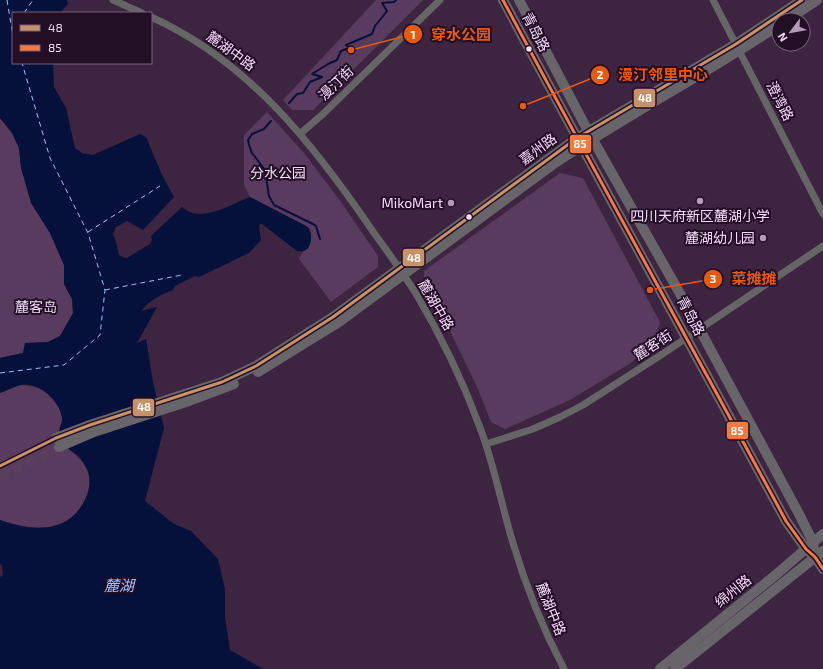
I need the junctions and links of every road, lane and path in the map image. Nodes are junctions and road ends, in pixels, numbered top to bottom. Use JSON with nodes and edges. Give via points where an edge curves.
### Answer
{"nodes":[{"id":1,"x":113,"y":0,"type":"edge"},
{"id":2,"x":440,"y":0,"type":"edge"},
{"id":3,"x":503,"y":0,"type":"edge"},
{"id":4,"x":518,"y":0,"type":"edge"},
{"id":5,"x":713,"y":0,"type":"edge"},
{"id":6,"x":802,"y":0,"type":"edge"},
{"id":7,"x":817,"y":0,"type":"edge"},
{"id":8,"x":140,"y":12,"type":"edge"},
{"id":9,"x":799,"y":12,"type":"edge"},
{"id":10,"x":152,"y":18,"type":"edge"},
{"id":11,"x":771,"y":29,"type":"edge"},
{"id":12,"x":738,"y":48,"type":"junction"},
{"id":13,"x":301,"y":133,"type":"junction"},
{"id":14,"x":590,"y":135,"type":"junction"},
{"id":15,"x":579,"y":142,"type":"junction"},
{"id":16,"x":823,"y":214,"type":"edge"},
{"id":17,"x":823,"y":246,"type":"edge"},
{"id":18,"x":401,"y":272,"type":"junction"},
{"id":19,"x":699,"y":329,"type":"junction"},
{"id":20,"x":687,"y":338,"type":"junction"},
{"id":21,"x":58,"y":442,"type":"tunnel mouth"},
{"id":22,"x":486,"y":444,"type":"junction"},
{"id":23,"x":823,"y":534,"type":"edge"},
{"id":24,"x":809,"y":545,"type":"junction"},
{"id":25,"x":819,"y":554,"type":"edge"},
{"id":26,"x":823,"y":569,"type":"edge"},
{"id":27,"x":564,"y":669,"type":"edge"},
{"id":28,"x":660,"y":669,"type":"edge"},
{"id":29,"x":675,"y":669,"type":"edge"}],
"edges":[{"from":1,"to":8,"type":"street"},
{"from":2,"to":13,"type":"street","name":"漫汀街"},
{"from":3,"to":15,"type":"main road","name":"青岛路"},
{"from":4,"to":14,"type":"main road","name":"青岛路"},
{"from":5,"to":12,"type":"street","name":"澄湾路"},
{"from":6,"to":12,"type":"main road","name":"嘉州路"},
{"from":7,"to":9,"type":"main road"},
{"from":10,"to":13,"type":"street","name":"麓湖中路","via":[[197,42],[242,74]]},
{"from":11,"to":12,"type":"main road","name":"嘉州路"},
{"from":12,"to":14,"type":"main road","name":"嘉州路"},
{"from":12,"to":16,"type":"street","name":"澄湾路"},
{"from":13,"to":18,"type":"street","name":"麓湖中路","via":[[340,183]]},
{"from":14,"to":15,"type":"main road","name":"嘉州路"},
{"from":14,"to":19,"type":"main road","name":"青岛路"},
{"from":15,"to":18,"type":"main road","name":"嘉州路"},
{"from":15,"to":20,"type":"main road","name":"青岛路"},
{"from":17,"to":19,"type":"street","name":"麓客街"},
{"from":18,"to":21,"type":"main road","name":"嘉州路","via":[[256,366],[185,398],[90,425]]},
{"from":18,"to":22,"type":"street","name":"麓湖中路","via":[[426,311],[451,358]]},
{"from":19,"to":20,"type":"street","name":"麓客街"},
{"from":19,"to":24,"type":"main road","name":"青岛路"},
{"from":20,"to":22,"type":"street","name":"麓客街","via":[[571,411],[533,429]]},
{"from":20,"to":24,"type":"main road","name":"青岛路","via":[[786,521]]},
{"from":22,"to":27,"type":"street","name":"麓湖中路","via":[[513,544],[538,614]]},
{"from":23,"to":24,"type":"main road","name":"绵州路"},
{"from":24,"to":25,"type":"main road","name":"青岛路"},
{"from":24,"to":28,"type":"main road","name":"绵州路"},
{"from":25,"to":26,"type":"main road","name":"青岛路"},
{"from":25,"to":29,"type":"main road","name":"绵州路"}]}
